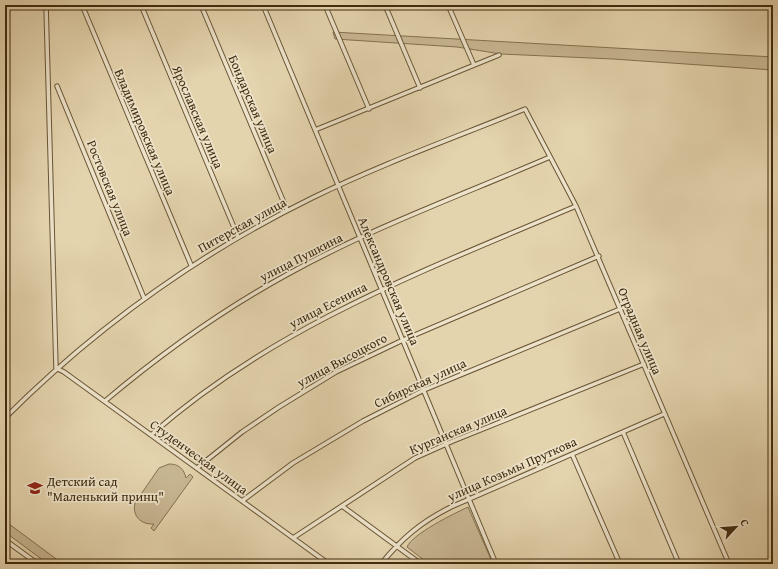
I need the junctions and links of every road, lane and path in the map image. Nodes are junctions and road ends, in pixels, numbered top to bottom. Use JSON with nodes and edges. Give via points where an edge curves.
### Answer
{"nodes":[{"id":1,"x":46,"y":5,"type":"edge"},
{"id":2,"x":82,"y":5,"type":"edge"},
{"id":3,"x":141,"y":5,"type":"edge"},
{"id":4,"x":201,"y":5,"type":"edge"},
{"id":5,"x":263,"y":5,"type":"edge"},
{"id":6,"x":325,"y":5,"type":"edge"},
{"id":7,"x":385,"y":5,"type":"edge"},
{"id":8,"x":448,"y":5,"type":"edge"},
{"id":9,"x":499,"y":55,"type":"dead end"},
{"id":10,"x":474,"y":65,"type":"junction"},
{"id":11,"x":57,"y":86,"type":"dead end"},
{"id":12,"x":420,"y":88,"type":"junction"},
{"id":13,"x":369,"y":109,"type":"junction"},
{"id":14,"x":525,"y":109,"type":"joint"},
{"id":15,"x":315,"y":130,"type":"junction"},
{"id":16,"x":550,"y":157,"type":"junction"},
{"id":17,"x":338,"y":186,"type":"junction"},
{"id":18,"x":576,"y":206,"type":"junction"},
{"id":19,"x":287,"y":210,"type":"junction"},
{"id":20,"x":238,"y":238,"type":"junction"},
{"id":21,"x":360,"y":238,"type":"junction"},
{"id":22,"x":598,"y":256,"type":"junction"},
{"id":23,"x":191,"y":265,"type":"junction"},
{"id":24,"x":381,"y":289,"type":"junction"},
{"id":25,"x":144,"y":298,"type":"junction"},
{"id":26,"x":620,"y":309,"type":"junction"},
{"id":27,"x":403,"y":340,"type":"junction"},
{"id":28,"x":644,"y":364,"type":"junction"},
{"id":29,"x":56,"y":368,"type":"junction"},
{"id":30,"x":424,"y":390,"type":"junction"},
{"id":31,"x":105,"y":401,"type":"junction"},
{"id":32,"x":664,"y":414,"type":"junction"},
{"id":33,"x":5,"y":418,"type":"edge"},
{"id":34,"x":622,"y":432,"type":"junction"},
{"id":35,"x":151,"y":435,"type":"junction"},
{"id":36,"x":446,"y":444,"type":"junction"},
{"id":37,"x":572,"y":454,"type":"junction"},
{"id":38,"x":197,"y":468,"type":"junction"},
{"id":39,"x":469,"y":499,"type":"junction"},
{"id":40,"x":242,"y":501,"type":"junction"},
{"id":41,"x":342,"y":506,"type":"junction"},
{"id":42,"x":293,"y":538,"type":"junction"},
{"id":43,"x":5,"y":540,"type":"edge"},
{"id":44,"x":396,"y":546,"type":"junction"},
{"id":45,"x":729,"y":563,"type":"edge"},
{"id":46,"x":38,"y":564,"type":"edge"},
{"id":47,"x":329,"y":564,"type":"edge"},
{"id":48,"x":381,"y":564,"type":"edge"},
{"id":49,"x":420,"y":564,"type":"edge"},
{"id":50,"x":496,"y":564,"type":"edge"},
{"id":51,"x":620,"y":564,"type":"edge"},
{"id":52,"x":679,"y":564,"type":"edge"},
{"id":53,"x":722,"y":564,"type":"edge"}],
"edges":[{"from":1,"to":29,"type":"street"},
{"from":2,"to":23,"type":"street","name":"Владимировская улица"},
{"from":3,"to":20,"type":"street","name":"Ярославская улица"},
{"from":4,"to":19,"type":"street","name":"Бондарская улица"},
{"from":5,"to":15,"type":"street","name":"Александровская улица"},
{"from":6,"to":13,"type":"street"},
{"from":7,"to":12,"type":"street"},
{"from":8,"to":10,"type":"street"},
{"from":9,"to":10,"type":"street"},
{"from":10,"to":12,"type":"street"},
{"from":11,"to":25,"type":"street","name":"Ростовская улица"},
{"from":12,"to":13,"type":"street"},
{"from":13,"to":15,"type":"street"},
{"from":14,"to":16,"type":"street","name":"Отрадная улица"},
{"from":14,"to":17,"type":"street","name":"Питерская улица"},
{"from":15,"to":17,"type":"street","name":"Александровская улица"},
{"from":16,"to":18,"type":"street","name":"Отрадная улица"},
{"from":16,"to":21,"type":"street","name":"улица Пушкина"},
{"from":17,"to":19,"type":"street","name":"Питерская улица"},
{"from":17,"to":21,"type":"street","name":"Александровская улица"},
{"from":18,"to":22,"type":"street","name":"Отрадная улица"},
{"from":18,"to":24,"type":"street","name":"улица Есенина"},
{"from":19,"to":20,"type":"street","name":"Питерская улица"},
{"from":20,"to":23,"type":"street","name":"Питерская улица"},
{"from":21,"to":24,"type":"street","name":"Александровская улица"},
{"from":21,"to":31,"type":"street","name":"улица Пушкина","via":[[289,273],[229,309],[189,335]]},
{"from":22,"to":26,"type":"street","name":"Отрадная улица"},
{"from":22,"to":27,"type":"street","name":"улица Высоцкого"},
{"from":23,"to":25,"type":"street","name":"Питерская улица"},
{"from":24,"to":27,"type":"street","name":"Александровская улица"},
{"from":24,"to":35,"type":"street","name":"улица Есенина","via":[[283,339],[197,398]]},
{"from":25,"to":29,"type":"street","name":"Питерская улица"},
{"from":26,"to":28,"type":"street","name":"Отрадная улица"},
{"from":26,"to":30,"type":"street","name":"Сибирская улица"},
{"from":27,"to":30,"type":"street","name":"Александровская улица"},
{"from":27,"to":38,"type":"street","name":"улица Высоцкого","via":[[336,372],[279,407],[242,432]]},
{"from":28,"to":32,"type":"street","name":"Отрадная улица"},
{"from":28,"to":36,"type":"street","name":"Курганская улица"},
{"from":29,"to":31,"type":"street","name":"Студенческая улица"},
{"from":29,"to":33,"type":"street","name":"Питерская улица"},
{"from":30,"to":36,"type":"street","name":"Александровская улица"},
{"from":30,"to":40,"type":"street","name":"Сибирская улица","via":[[363,421],[293,463]]},
{"from":31,"to":35,"type":"street","name":"Студенческая улица"},
{"from":32,"to":34,"type":"street","name":"улица Козьмы Пруткова"},
{"from":32,"to":45,"type":"street","name":"Отрадная улица"},
{"from":34,"to":37,"type":"street","name":"улица Козьмы Пруткова"},
{"from":34,"to":52,"type":"street"},
{"from":35,"to":38,"type":"street","name":"Студенческая улица"},
{"from":36,"to":39,"type":"street","name":"Александровская улица"},
{"from":36,"to":41,"type":"street","name":"Курганская улица","via":[[392,471]]},
{"from":37,"to":39,"type":"street","name":"улица Козьмы Пруткова"},
{"from":37,"to":51,"type":"street"},
{"from":38,"to":40,"type":"street","name":"Студенческая улица"},
{"from":39,"to":44,"type":"street","name":"улица Козьмы Пруткова","via":[[430,518]]},
{"from":39,"to":50,"type":"street","name":"Александровская улица"},
{"from":40,"to":42,"type":"street","name":"Студенческая улица"},
{"from":41,"to":42,"type":"street","name":"Курганская улица"},
{"from":41,"to":44,"type":"street"},
{"from":42,"to":47,"type":"street","name":"Студенческая улица"},
{"from":43,"to":46,"type":"street"},
{"from":44,"to":48,"type":"street","name":"улица Козьмы Пруткова"},
{"from":44,"to":49,"type":"street"},
{"from":45,"to":53,"type":"street"}]}
